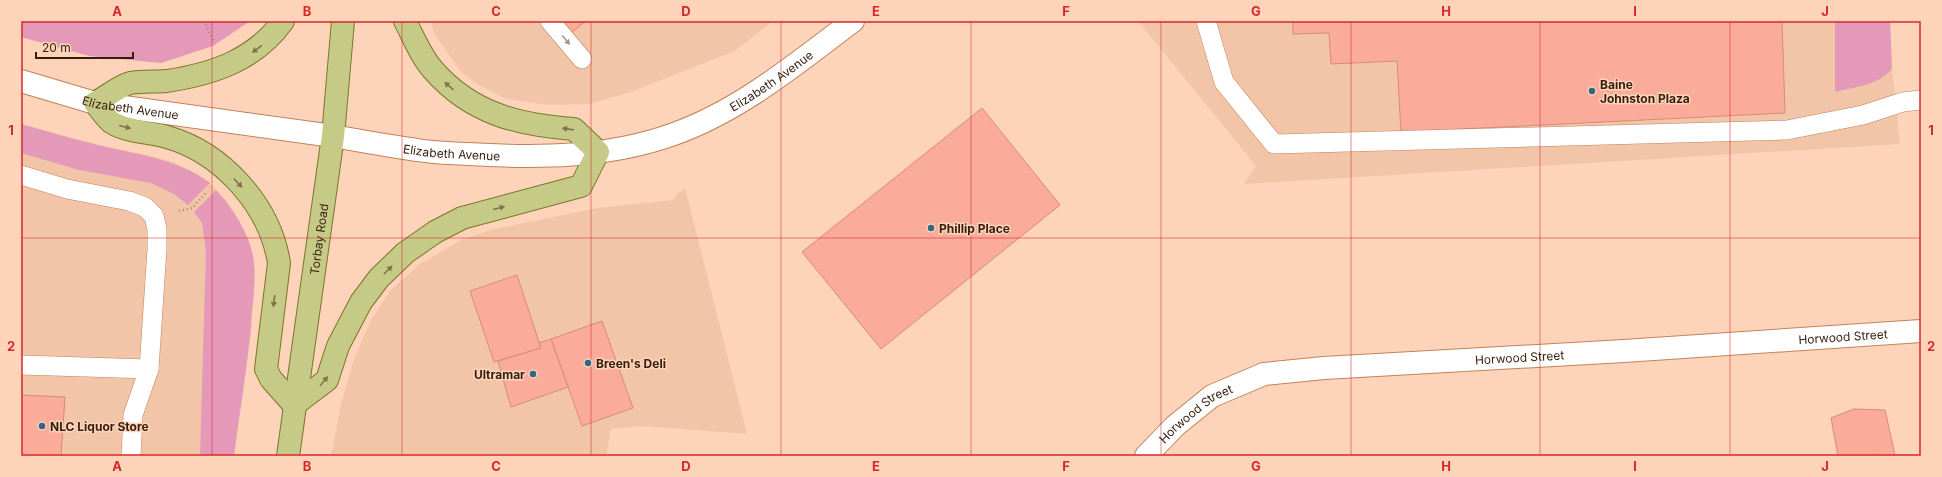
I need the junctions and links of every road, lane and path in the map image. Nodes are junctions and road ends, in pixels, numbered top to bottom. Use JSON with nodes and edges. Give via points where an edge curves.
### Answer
{"nodes":[{"id":1,"x":204,"y":21,"type":"edge"},
{"id":2,"x":283,"y":21,"type":"edge"},
{"id":3,"x":343,"y":21,"type":"edge"},
{"id":4,"x":405,"y":21,"type":"edge"},
{"id":5,"x":550,"y":21,"type":"edge"},
{"id":6,"x":853,"y":21,"type":"edge"},
{"id":7,"x":1206,"y":21,"type":"edge"},
{"id":8,"x":214,"y":41,"type":"dead end"},
{"id":9,"x":582,"y":59,"type":"dead end"},
{"id":10,"x":21,"y":81,"type":"edge"},
{"id":11,"x":1921,"y":100,"type":"edge"},
{"id":12,"x":95,"y":103,"type":"junction"},
{"id":13,"x":333,"y":136,"type":"junction"},
{"id":14,"x":598,"y":152,"type":"junction"},
{"id":15,"x":21,"y":175,"type":"edge"},
{"id":16,"x":212,"y":187,"type":"dead end"},
{"id":17,"x":154,"y":216,"type":"junction"},
{"id":18,"x":1921,"y":331,"type":"edge"},
{"id":19,"x":21,"y":364,"type":"edge"},
{"id":20,"x":149,"y":369,"type":"junction"},
{"id":21,"x":294,"y":405,"type":"junction"},
{"id":22,"x":132,"y":456,"type":"edge"},
{"id":23,"x":288,"y":456,"type":"edge"},
{"id":24,"x":1146,"y":456,"type":"edge"}],
"edges":[{"from":1,"to":8,"type":"path"},
{"from":2,"to":12,"type":"main road","one_way":true,"via":[[265,44],[224,66],[166,81],[129,83]]},
{"from":3,"to":13,"type":"main road","name":"Torbay Road"},
{"from":14,"to":4,"type":"main road","one_way":true,"via":[[574,128],[541,127],[513,121],[480,109],[434,71]]},
{"from":5,"to":9,"type":"lane","one_way":true},
{"from":6,"to":14,"type":"street","name":"Elizabeth Avenue","via":[[739,103],[675,134]]},
{"from":7,"to":11,"type":"lane","via":[[1224,82],[1274,144],[1787,130]]},
{"from":10,"to":12,"type":"street","name":"Elizabeth Avenue"},
{"from":12,"to":13,"type":"street","name":"Elizabeth Avenue"},
{"from":12,"to":21,"type":"main road","one_way":true,"via":[[117,125],[194,146],[238,182],[263,215],[277,248],[279,263],[266,369],[271,379]]},
{"from":13,"to":14,"type":"street","name":"Elizabeth Avenue","via":[[418,150],[485,155],[546,157]]},
{"from":13,"to":21,"type":"main road","name":"Torbay Road"},
{"from":21,"to":14,"type":"main road","one_way":true,"via":[[327,380],[338,346],[360,302],[379,278],[405,253],[435,232],[462,218],[581,186]]},
{"from":15,"to":17,"type":"lane","via":[[67,189],[129,201],[145,207]]},
{"from":16,"to":17,"type":"path","via":[[192,208]]},
{"from":17,"to":20,"type":"lane","via":[[157,249]]},
{"from":18,"to":24,"type":"street","name":"Horwood Street","via":[[1264,374],[1212,396],[1175,426]]},
{"from":19,"to":20,"type":"lane"},
{"from":20,"to":22,"type":"lane","via":[[133,415]]},
{"from":21,"to":23,"type":"main road","name":"Torbay Road"}]}
